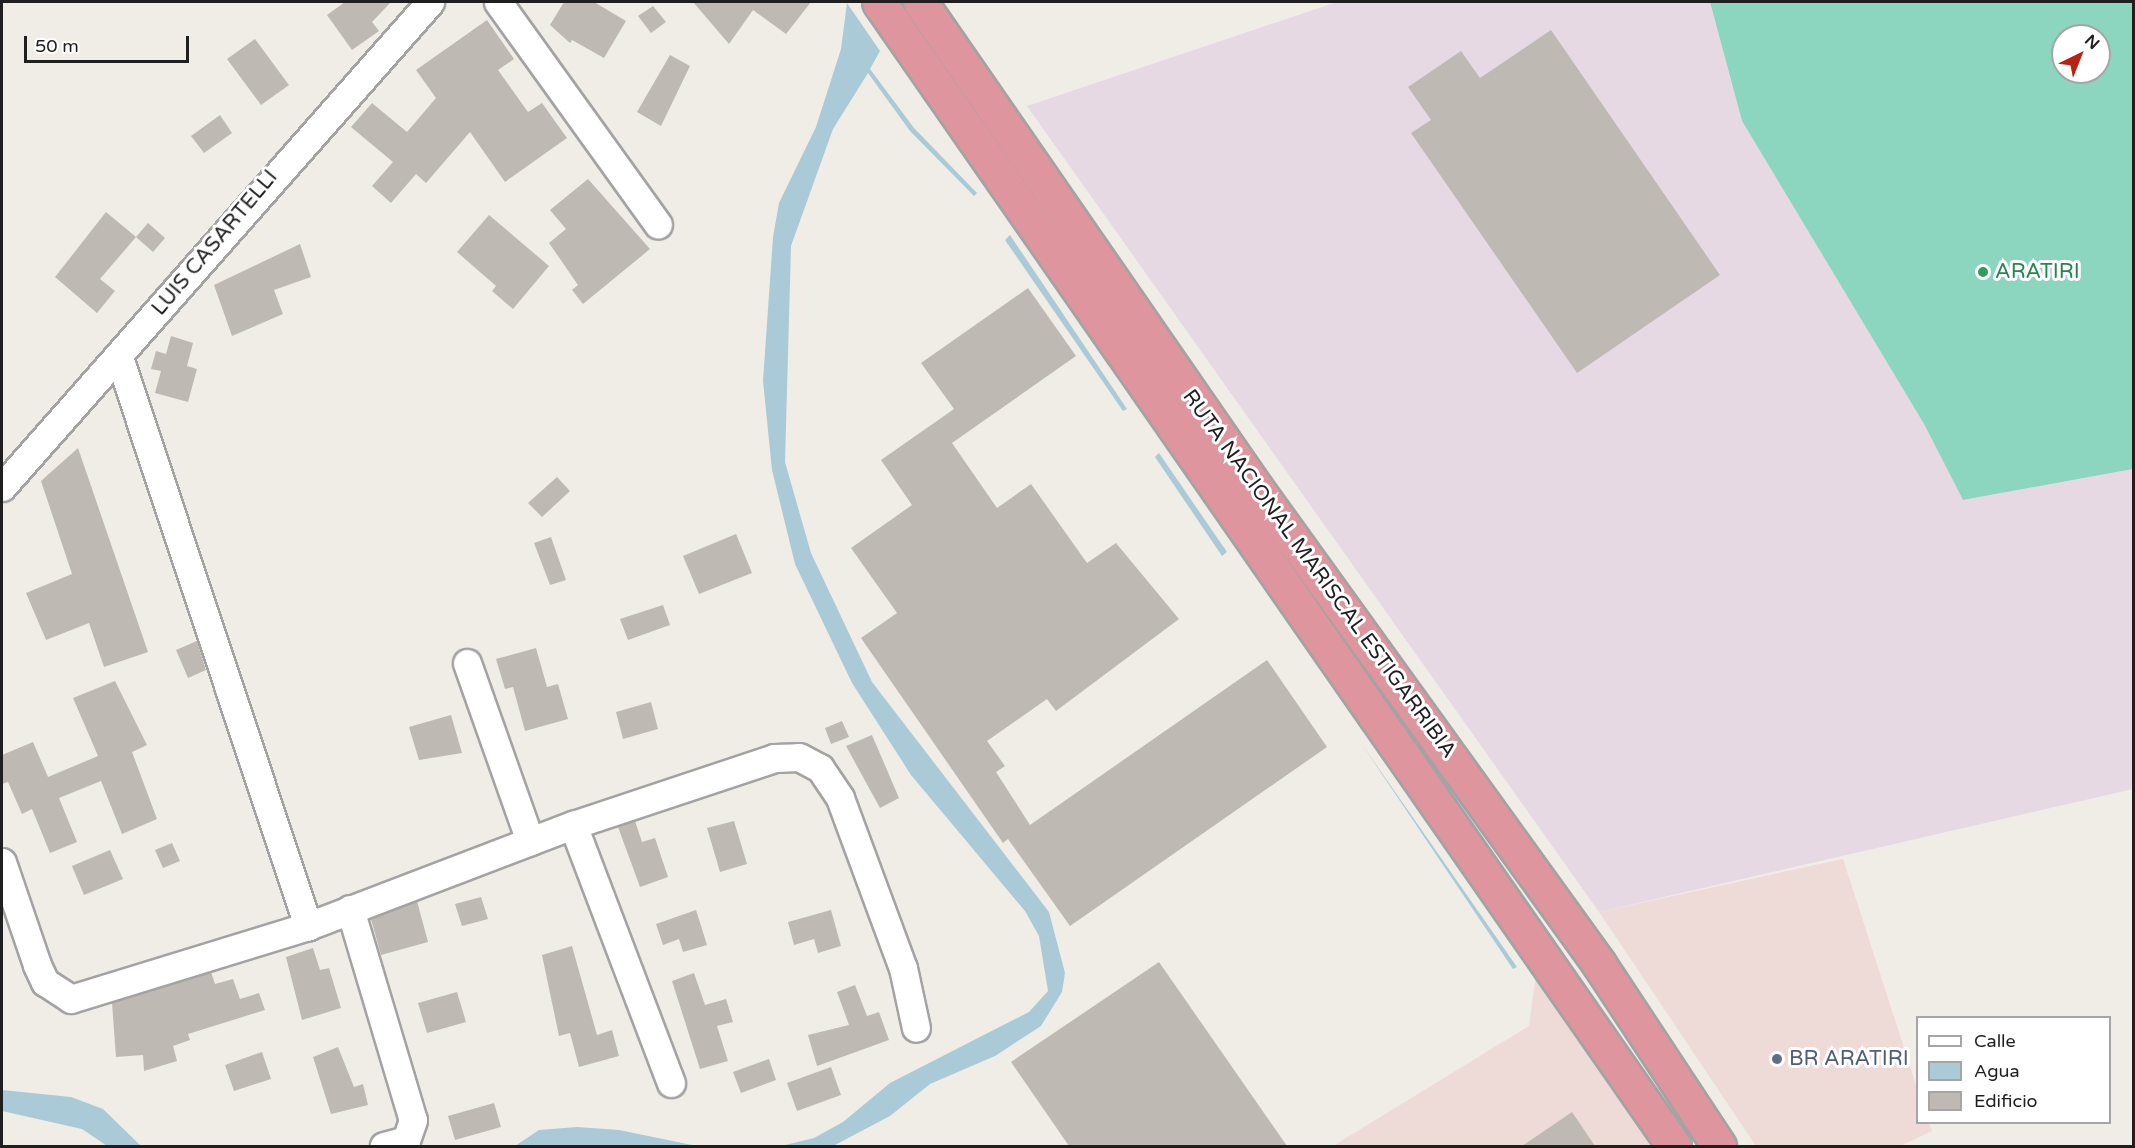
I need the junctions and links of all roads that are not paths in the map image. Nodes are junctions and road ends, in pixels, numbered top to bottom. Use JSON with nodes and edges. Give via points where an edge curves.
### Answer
{"nodes":[{"id":1,"x":430,"y":2,"type":"edge"},
{"id":2,"x":498,"y":2,"type":"edge"},
{"id":3,"x":879,"y":2,"type":"edge"},
{"id":4,"x":920,"y":2,"type":"edge"},
{"id":5,"x":658,"y":225,"type":"dead end"},
{"id":6,"x":119,"y":357,"type":"junction"},
{"id":7,"x":2,"y":486,"type":"edge"},
{"id":8,"x":467,"y":663,"type":"dead end"},
{"id":9,"x":573,"y":825,"type":"junction"},
{"id":10,"x":530,"y":841,"type":"junction"},
{"id":11,"x":2,"y":862,"type":"edge"},
{"id":12,"x":350,"y":909,"type":"junction"},
{"id":13,"x":309,"y":926,"type":"junction"},
{"id":14,"x":916,"y":1028,"type":"dead end"},
{"id":15,"x":671,"y":1083,"type":"dead end"},
{"id":16,"x":384,"y":1146,"type":"edge"},
{"id":17,"x":1674,"y":1146,"type":"edge"},
{"id":18,"x":1719,"y":1146,"type":"edge"}],
"edges":[{"from":1,"to":6,"type":"street","name":"LUIS CASARTELLI","via":[[279,168]]},
{"from":2,"to":5,"type":"street"},
{"from":3,"to":17,"type":"highway","name":"RUTA NACIONAL MARISCAL ESTIGARRIBIA"},
{"from":4,"to":18,"type":"highway","name":"RUTA NACIONAL MARISCAL ESTIGARRIBIA","via":[[1242,469],[1599,964]]},
{"from":6,"to":7,"type":"street","name":"LUIS CASARTELLI"},
{"from":6,"to":13,"type":"street"},
{"from":8,"to":10,"type":"street"},
{"from":9,"to":10,"type":"street"},
{"from":9,"to":14,"type":"street","via":[[774,758],[799,757],[820,768],[840,798],[899,957]]},
{"from":9,"to":15,"type":"street"},
{"from":10,"to":12,"type":"street"},
{"from":11,"to":13,"type":"street","via":[[45,982],[71,999]]},
{"from":12,"to":13,"type":"street"},
{"from":12,"to":16,"type":"street","via":[[413,1120],[406,1140]]}]}
